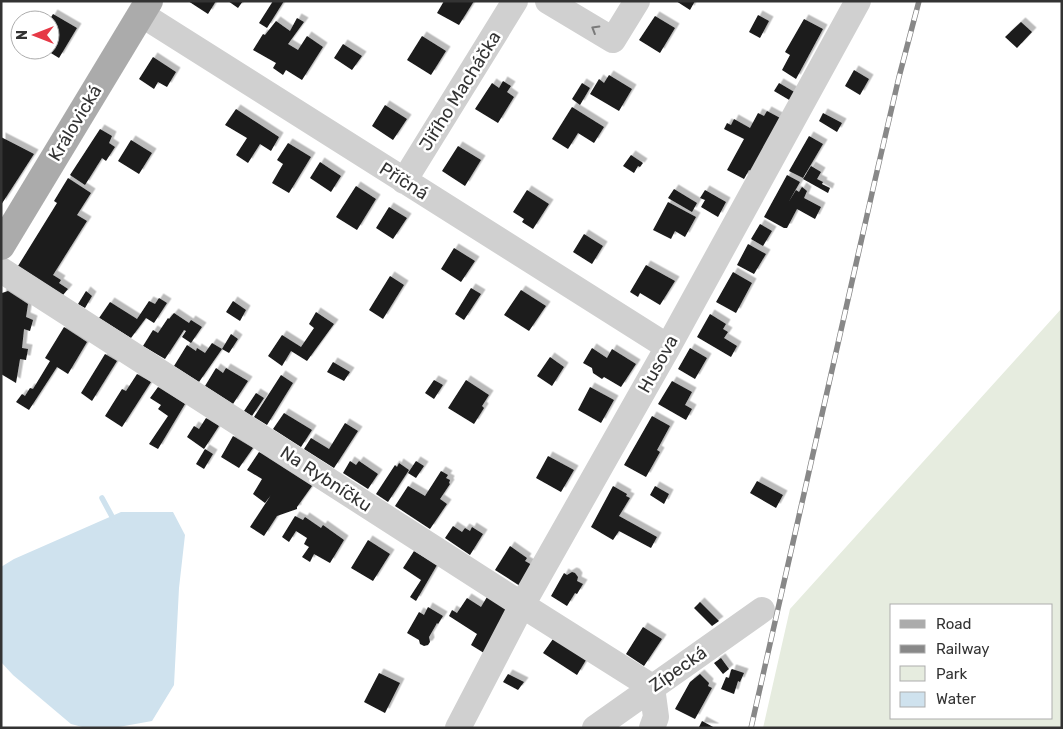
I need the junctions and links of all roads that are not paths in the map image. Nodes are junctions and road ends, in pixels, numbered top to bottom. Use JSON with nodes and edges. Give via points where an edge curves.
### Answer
{"nodes":[{"id":1,"x":515,"y":1,"type":"edge"},
{"id":2,"x":548,"y":1,"type":"edge"},
{"id":3,"x":637,"y":1,"type":"edge"},
{"id":4,"x":858,"y":1,"type":"edge"},
{"id":5,"x":145,"y":8,"type":"edge"},
{"id":6,"x":404,"y":181,"type":"junction"},
{"id":7,"x":1,"y":246,"type":"edge"},
{"id":8,"x":1,"y":270,"type":"edge"},
{"id":9,"x":668,"y":347,"type":"junction"},
{"id":10,"x":522,"y":606,"type":"junction"},
{"id":11,"x":762,"y":610,"type":"dead end"},
{"id":12,"x":652,"y":687,"type":"junction"},
{"id":13,"x":458,"y":728,"type":"edge"},
{"id":14,"x":595,"y":728,"type":"edge"},
{"id":15,"x":652,"y":728,"type":"edge"}],
"edges":[{"from":1,"to":6,"type":"street","name":"Jiřího Macháčka"},
{"from":3,"to":2,"type":"street","one_way":true,"via":[[613,40]]},
{"from":4,"to":9,"type":"street","name":"Husova"},
{"from":5,"to":6,"type":"street","name":"Příčná"},
{"from":5,"to":7,"type":"main road","name":"Královická"},
{"from":6,"to":9,"type":"street","name":"Příčná"},
{"from":8,"to":10,"type":"street","name":"Na Rybníčku"},
{"from":9,"to":10,"type":"street","name":"Husova"},
{"from":10,"to":12,"type":"street","name":"Na Rybníčku"},
{"from":10,"to":13,"type":"street","name":"Husova"},
{"from":11,"to":12,"type":"street","name":"Zípecká"},
{"from":12,"to":14,"type":"street","name":"Zípecká"},
{"from":12,"to":15,"type":"street","via":[[656,717]]}]}
